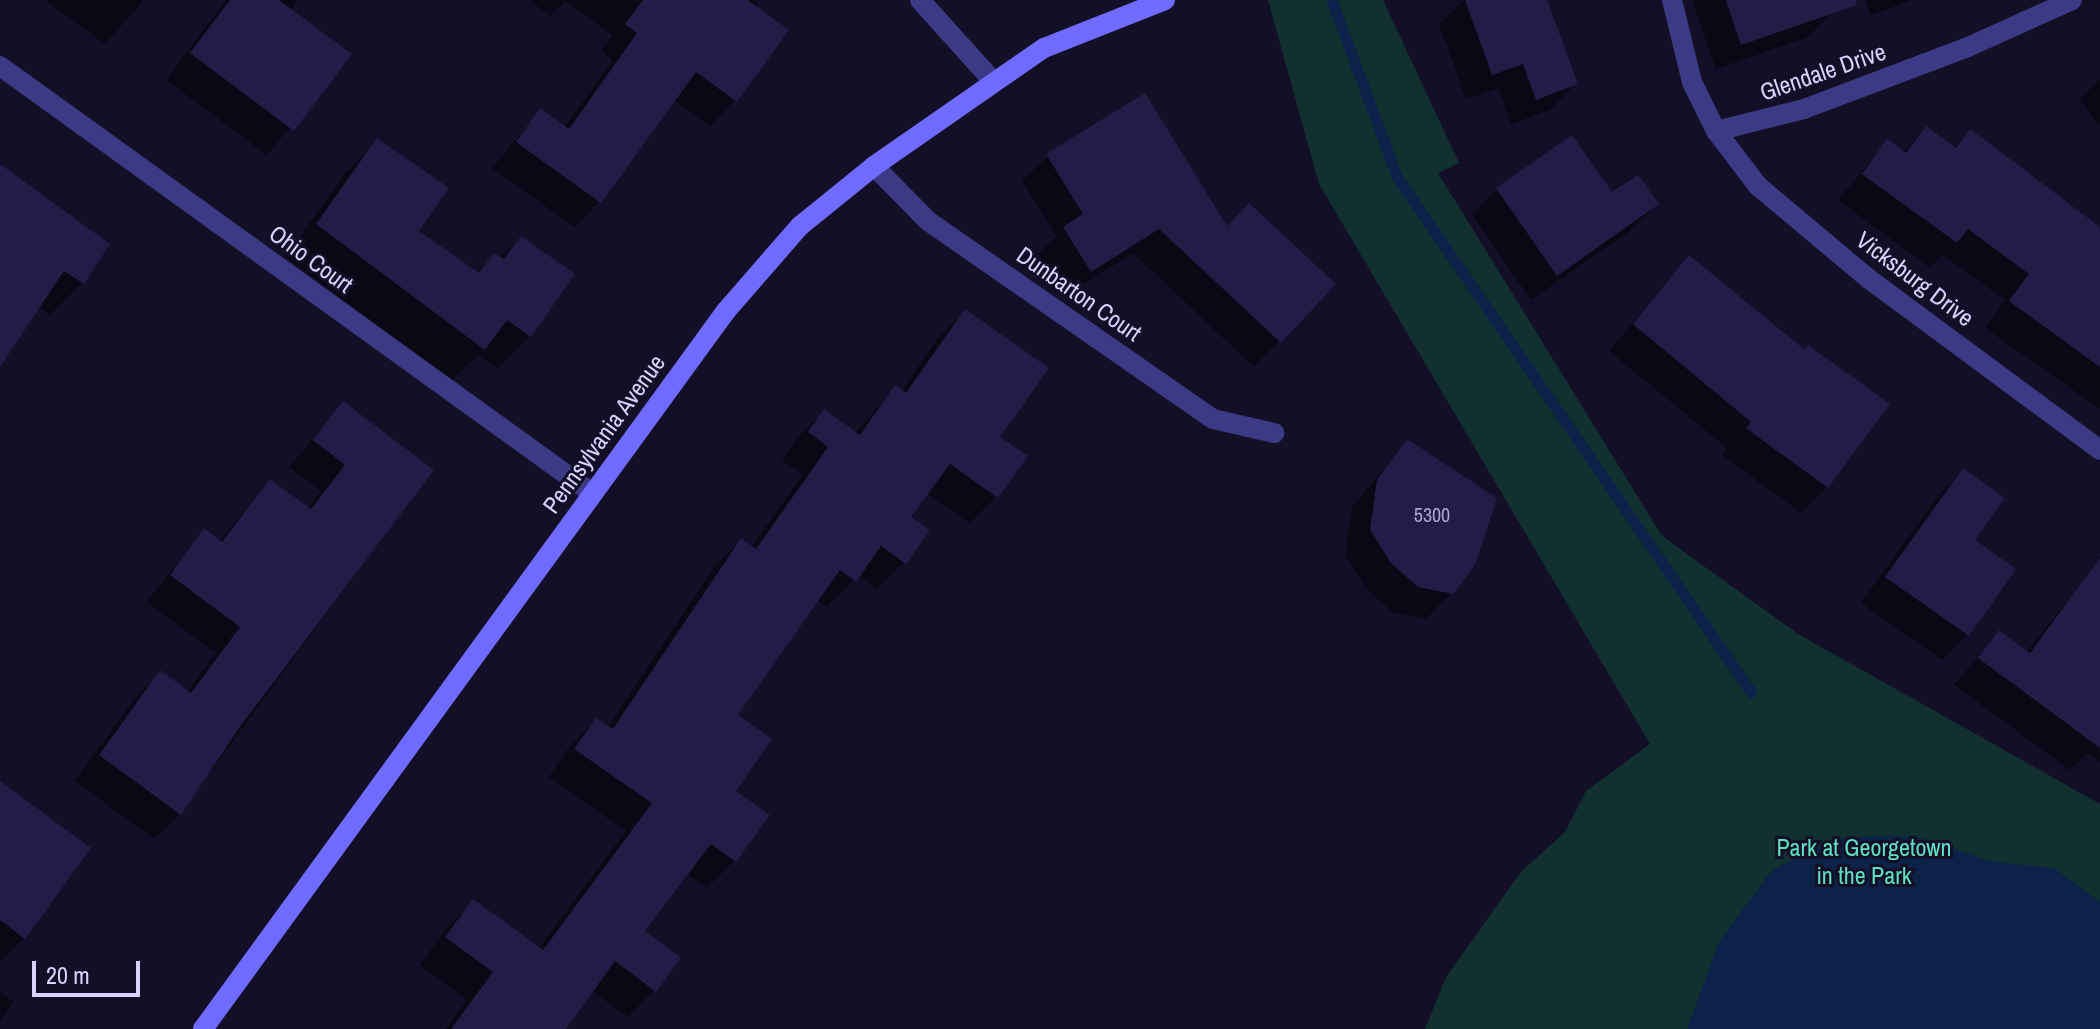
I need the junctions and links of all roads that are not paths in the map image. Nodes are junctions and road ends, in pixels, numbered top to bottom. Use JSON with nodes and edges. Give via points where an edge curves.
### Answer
{"nodes":[{"id":1,"x":920,"y":0,"type":"edge"},
{"id":2,"x":1165,"y":0,"type":"edge"},
{"id":3,"x":1672,"y":0,"type":"edge"},
{"id":4,"x":2072,"y":0,"type":"edge"},
{"id":5,"x":0,"y":66,"type":"edge"},
{"id":6,"x":993,"y":81,"type":"junction"},
{"id":7,"x":1716,"y":131,"type":"junction"},
{"id":8,"x":874,"y":166,"type":"junction"},
{"id":9,"x":1274,"y":433,"type":"dead end"},
{"id":10,"x":2100,"y":450,"type":"edge"},
{"id":11,"x":592,"y":493,"type":"junction"},
{"id":12,"x":203,"y":1029,"type":"edge"}],
"edges":[{"from":1,"to":6,"type":"street"},
{"from":2,"to":6,"type":"street","name":"Pennsylvania Avenue","via":[[1044,48]]},
{"from":3,"to":7,"type":"street","via":[[1692,82]]},
{"from":4,"to":7,"type":"street","name":"Glendale Drive","via":[[1968,47],[1804,109]]},
{"from":5,"to":11,"type":"street","name":"Ohio Court"},
{"from":6,"to":8,"type":"street","name":"Pennsylvania Avenue"},
{"from":7,"to":10,"type":"street","name":"Vicksburg Drive","via":[[1758,186],[1869,279]]},
{"from":8,"to":9,"type":"street","name":"Dunbarton Court","via":[[928,221],[1213,419]]},
{"from":8,"to":11,"type":"street","name":"Pennsylvania Avenue","via":[[800,226],[726,311]]},
{"from":11,"to":12,"type":"street","name":"Pennsylvania Avenue"}]}
